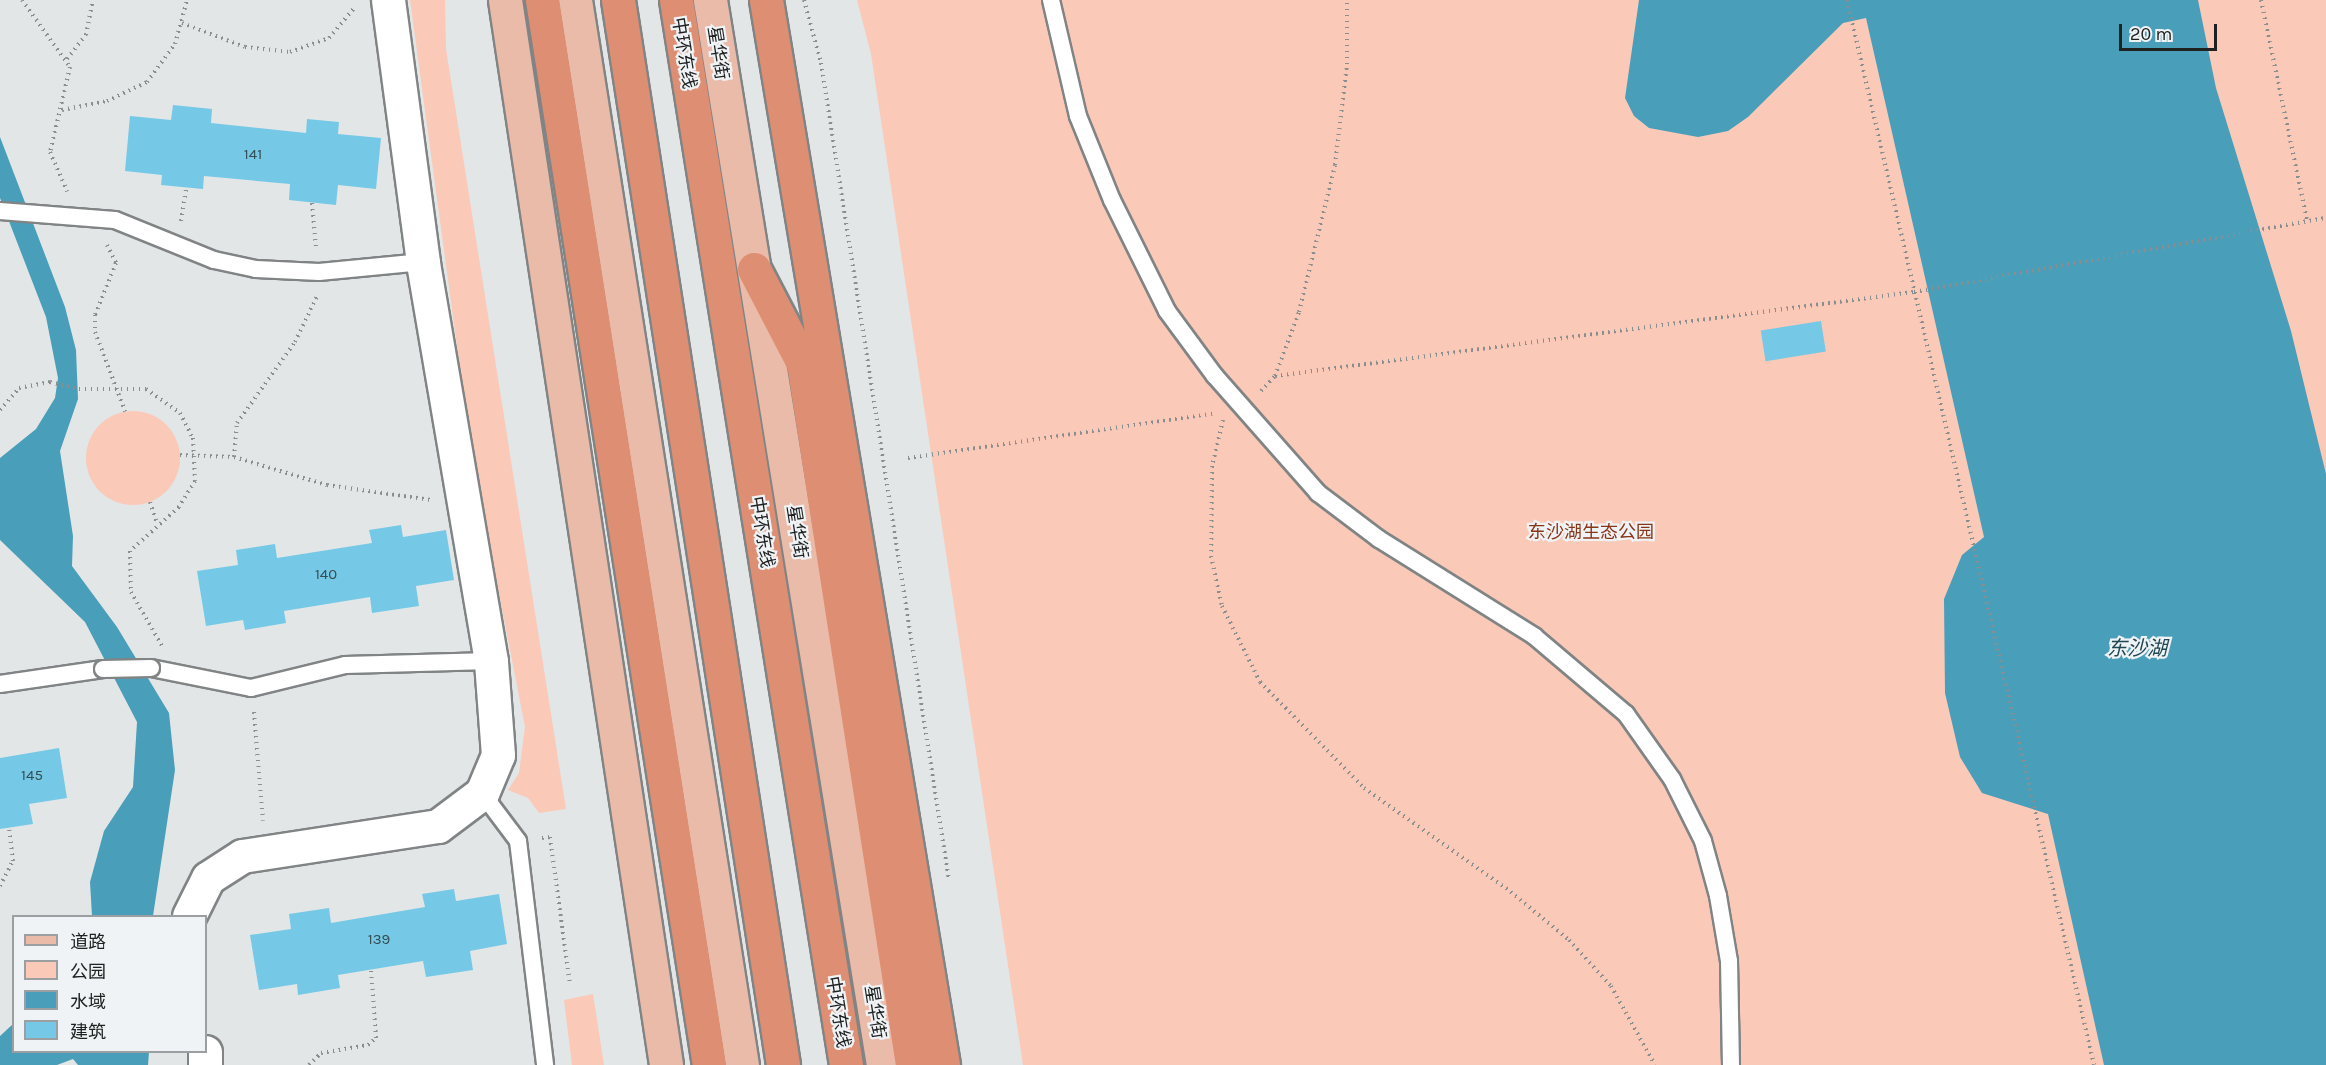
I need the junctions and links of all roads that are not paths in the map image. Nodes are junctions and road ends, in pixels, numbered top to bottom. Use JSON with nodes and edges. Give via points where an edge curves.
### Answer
{"nodes":[{"id":1,"x":505,"y":0,"type":"edge"},
{"id":2,"x":542,"y":0,"type":"edge"},
{"id":3,"x":575,"y":0,"type":"edge"},
{"id":4,"x":618,"y":0,"type":"edge"},
{"id":5,"x":676,"y":0,"type":"edge"},
{"id":6,"x":710,"y":0,"type":"edge"},
{"id":7,"x":766,"y":0,"type":"edge"},
{"id":8,"x":1051,"y":0,"type":"edge"},
{"id":9,"x":374,"y":2,"type":"edge"},
{"id":10,"x":0,"y":211,"type":"edge"},
{"id":11,"x":423,"y":262,"type":"junction"},
{"id":12,"x":754,"y":269,"type":"junction"},
{"id":13,"x":491,"y":661,"type":"junction"},
{"id":14,"x":0,"y":684,"type":"edge"},
{"id":15,"x":482,"y":793,"type":"junction"},
{"id":16,"x":190,"y":915,"type":"edge"},
{"id":17,"x":545,"y":1065,"type":"edge"},
{"id":18,"x":666,"y":1065,"type":"edge"},
{"id":19,"x":710,"y":1065,"type":"edge"},
{"id":20,"x":742,"y":1065,"type":"edge"},
{"id":21,"x":783,"y":1065,"type":"edge"},
{"id":22,"x":846,"y":1065,"type":"edge"},
{"id":23,"x":883,"y":1065,"type":"edge"},
{"id":24,"x":912,"y":1065,"type":"edge"},
{"id":25,"x":943,"y":1065,"type":"edge"},
{"id":26,"x":1731,"y":1065,"type":"edge"}],
"edges":[{"from":1,"to":18,"type":"main road"},
{"from":2,"to":19,"type":"highway"},
{"from":3,"to":20,"type":"main road"},
{"from":4,"to":21,"type":"highway"},
{"from":5,"to":22,"type":"highway","name":"中环东线"},
{"from":6,"to":12,"type":"main road","name":"星华街"},
{"from":7,"to":25,"type":"highway"},
{"from":8,"to":26,"type":"lane","via":[[1078,116],[1137,256],[1167,311],[1244,408],[1318,492],[1379,539],[1534,636],[1626,714],[1672,779],[1703,841],[1729,961]]},
{"from":9,"to":11,"type":"street"},
{"from":10,"to":11,"type":"lane","via":[[115,220],[177,246],[256,269],[319,272]]},
{"from":11,"to":13,"type":"street"},
{"from":12,"to":23,"type":"main road","name":"星华街"},
{"from":12,"to":24,"type":"highway","via":[[803,363]]},
{"from":13,"to":14,"type":"lane","bridge":true,"via":[[355,664],[251,688],[151,668],[103,669]]},
{"from":13,"to":15,"type":"street","via":[[498,755]]},
{"from":15,"to":16,"type":"street","via":[[438,825],[410,834],[236,859],[208,878]]},
{"from":15,"to":17,"type":"lane","via":[[518,841]]}]}
